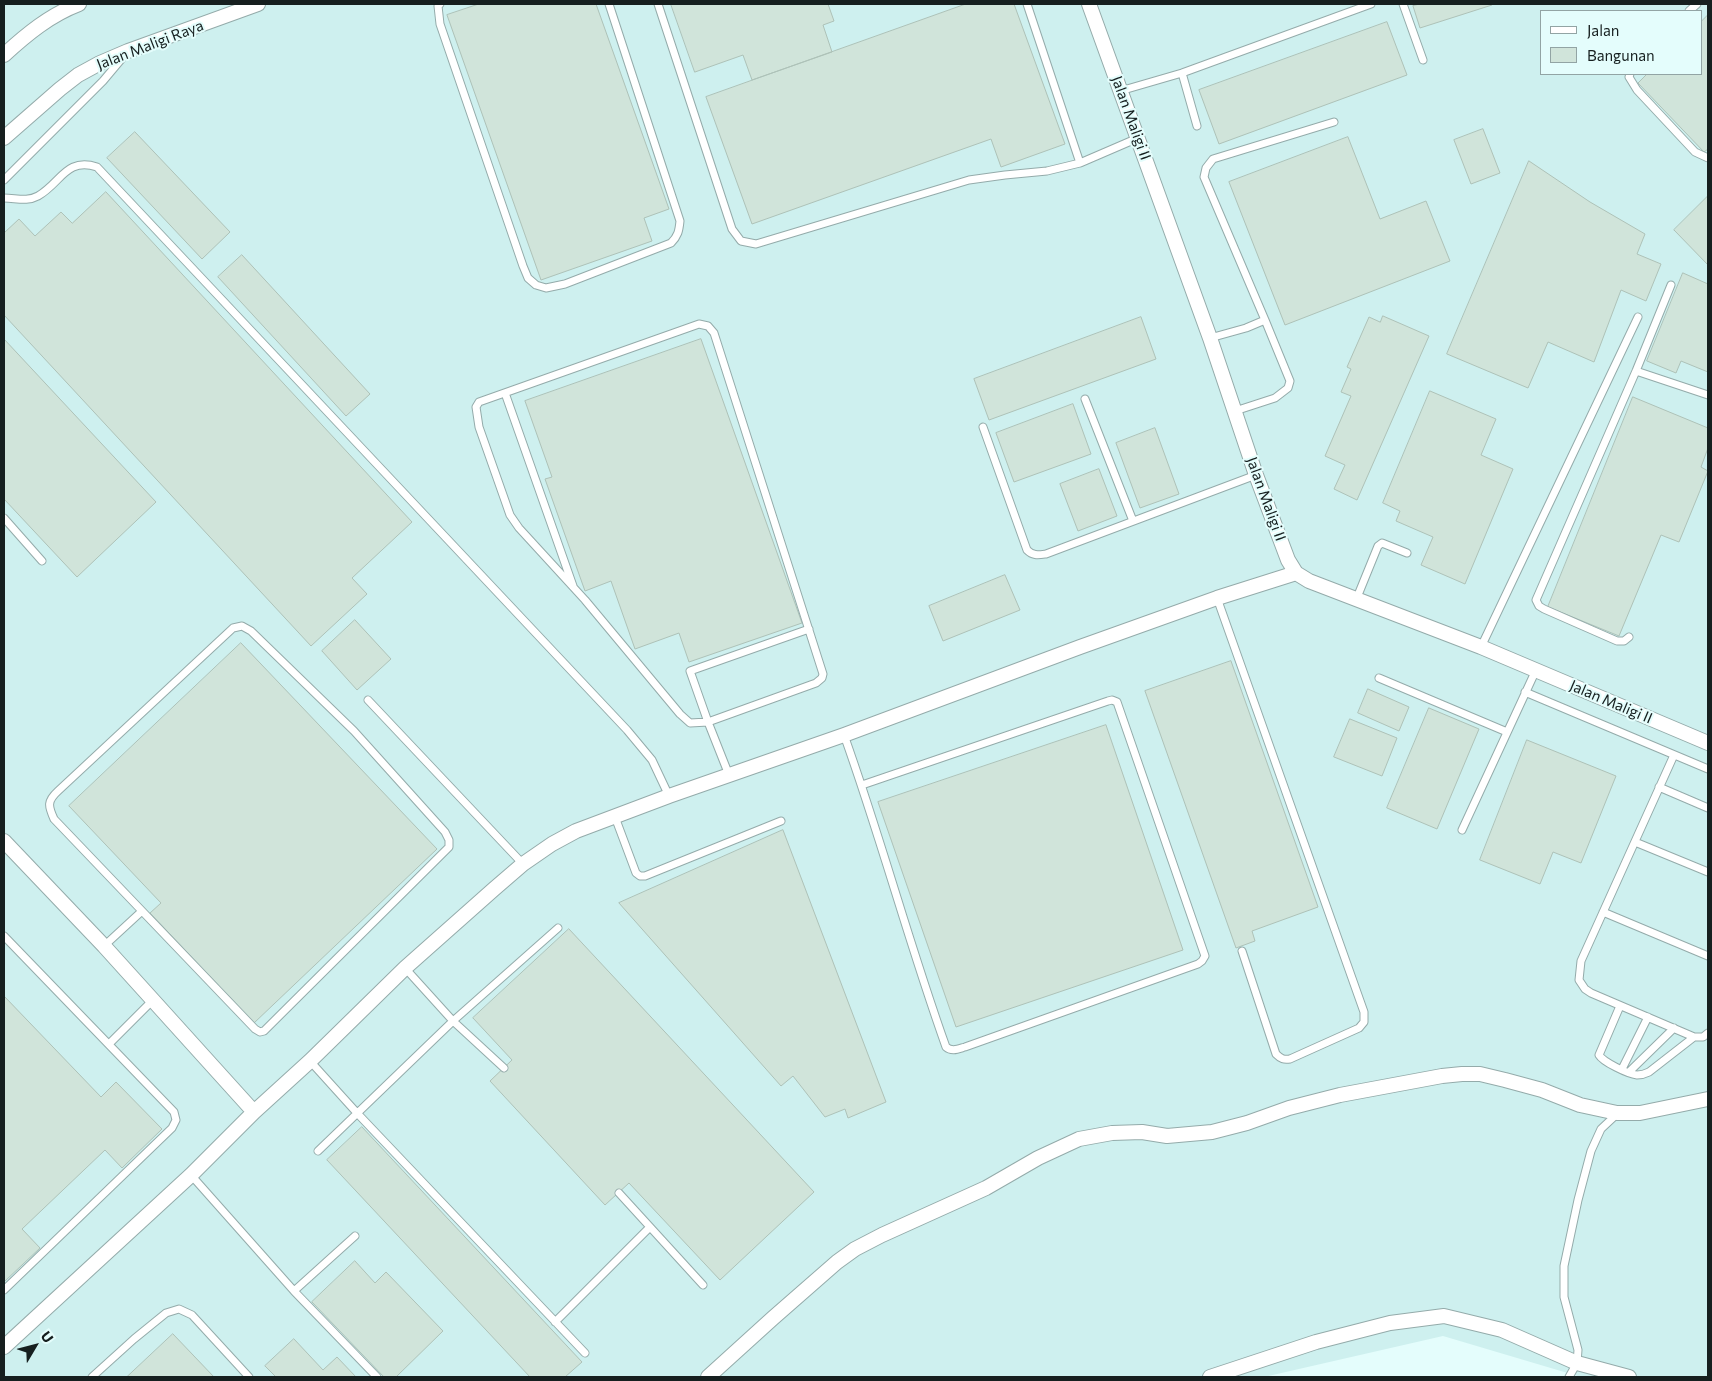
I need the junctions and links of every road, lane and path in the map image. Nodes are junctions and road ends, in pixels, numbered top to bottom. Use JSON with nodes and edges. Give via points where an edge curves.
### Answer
{"nodes":[{"id":1,"x":79,"y":4,"type":"edge"},
{"id":2,"x":258,"y":4,"type":"edge"},
{"id":3,"x":440,"y":4,"type":"edge"},
{"id":4,"x":609,"y":4,"type":"edge"},
{"id":5,"x":658,"y":4,"type":"edge"},
{"id":6,"x":1027,"y":4,"type":"edge"},
{"id":7,"x":1089,"y":4,"type":"edge"},
{"id":8,"x":1371,"y":4,"type":"edge"},
{"id":9,"x":1403,"y":4,"type":"edge"},
{"id":10,"x":128,"y":51,"type":"junction"},
{"id":11,"x":4,"y":55,"type":"edge"},
{"id":12,"x":1423,"y":60,"type":"dead end"},
{"id":13,"x":1182,"y":73,"type":"junction"},
{"id":14,"x":1630,"y":75,"type":"edge"},
{"id":15,"x":1120,"y":90,"type":"junction"},
{"id":16,"x":1334,"y":122,"type":"dead end"},
{"id":17,"x":1197,"y":126,"type":"dead end"},
{"id":18,"x":4,"y":138,"type":"edge"},
{"id":19,"x":1138,"y":138,"type":"junction"},
{"id":20,"x":1708,"y":158,"type":"edge"},
{"id":21,"x":1080,"y":163,"type":"junction"},
{"id":22,"x":4,"y":180,"type":"edge"},
{"id":23,"x":4,"y":198,"type":"edge"},
{"id":24,"x":1671,"y":285,"type":"dead end"},
{"id":25,"x":1638,"y":317,"type":"dead end"},
{"id":26,"x":1265,"y":320,"type":"junction"},
{"id":27,"x":1210,"y":338,"type":"junction"},
{"id":28,"x":1636,"y":371,"type":"junction"},
{"id":29,"x":505,"y":393,"type":"junction"},
{"id":30,"x":1708,"y":395,"type":"edge"},
{"id":31,"x":1085,"y":399,"type":"dead end"},
{"id":32,"x":1235,"y":410,"type":"junction"},
{"id":33,"x":983,"y":427,"type":"dead end"},
{"id":34,"x":1256,"y":475,"type":"junction"},
{"id":35,"x":4,"y":518,"type":"edge"},
{"id":36,"x":1133,"y":521,"type":"junction"},
{"id":37,"x":1407,"y":553,"type":"dead end"},
{"id":38,"x":42,"y":560,"type":"dead end"},
{"id":39,"x":1296,"y":573,"type":"junction"},
{"id":40,"x":574,"y":589,"type":"junction"},
{"id":41,"x":1217,"y":598,"type":"junction"},
{"id":42,"x":1355,"y":600,"type":"junction"},
{"id":43,"x":809,"y":629,"type":"junction"},
{"id":44,"x":1629,"y":637,"type":"dead end"},
{"id":45,"x":1481,"y":647,"type":"junction"},
{"id":46,"x":1536,"y":670,"type":"junction"},
{"id":47,"x":1380,"y":678,"type":"dead end"},
{"id":48,"x":1525,"y":692,"type":"junction"},
{"id":49,"x":368,"y":700,"type":"dead end"},
{"id":50,"x":708,"y":722,"type":"junction"},
{"id":51,"x":1507,"y":732,"type":"junction"},
{"id":52,"x":844,"y":735,"type":"junction"},
{"id":53,"x":1708,"y":743,"type":"edge"},
{"id":54,"x":1674,"y":754,"type":"junction"},
{"id":55,"x":1708,"y":770,"type":"edge"},
{"id":56,"x":729,"y":775,"type":"junction"},
{"id":57,"x":862,"y":785,"type":"junction"},
{"id":58,"x":1659,"y":786,"type":"junction"},
{"id":59,"x":669,"y":796,"type":"junction"},
{"id":60,"x":1708,"y":808,"type":"edge"},
{"id":61,"x":615,"y":818,"type":"junction"},
{"id":62,"x":781,"y":821,"type":"dead end"},
{"id":63,"x":1462,"y":830,"type":"dead end"},
{"id":64,"x":4,"y":841,"type":"edge"},
{"id":65,"x":1634,"y":842,"type":"junction"},
{"id":66,"x":523,"y":864,"type":"junction"},
{"id":67,"x":1708,"y":872,"type":"edge"},
{"id":68,"x":142,"y":911,"type":"junction"},
{"id":69,"x":1603,"y":912,"type":"junction"},
{"id":70,"x":558,"y":928,"type":"dead end"},
{"id":71,"x":4,"y":936,"type":"edge"},
{"id":72,"x":104,"y":946,"type":"junction"},
{"id":73,"x":1242,"y":951,"type":"dead end"},
{"id":74,"x":1708,"y":956,"type":"edge"},
{"id":75,"x":405,"y":968,"type":"junction"},
{"id":76,"x":152,"y":1001,"type":"junction"},
{"id":77,"x":1620,"y":1006,"type":"junction"},
{"id":78,"x":1648,"y":1017,"type":"junction"},
{"id":79,"x":453,"y":1021,"type":"junction"},
{"id":80,"x":1674,"y":1028,"type":"junction"},
{"id":81,"x":1708,"y":1032,"type":"edge"},
{"id":82,"x":1694,"y":1038,"type":"junction"},
{"id":83,"x":109,"y":1044,"type":"junction"},
{"id":84,"x":310,"y":1061,"type":"junction"},
{"id":85,"x":504,"y":1068,"type":"dead end"},
{"id":86,"x":1626,"y":1071,"type":"junction"},
{"id":87,"x":1708,"y":1099,"type":"edge"},
{"id":88,"x":254,"y":1112,"type":"junction"},
{"id":89,"x":357,"y":1113,"type":"junction"},
{"id":90,"x":1617,"y":1113,"type":"junction"},
{"id":91,"x":318,"y":1151,"type":"dead end"},
{"id":92,"x":191,"y":1174,"type":"junction"},
{"id":93,"x":619,"y":1193,"type":"dead end"},
{"id":94,"x":650,"y":1227,"type":"junction"},
{"id":95,"x":355,"y":1236,"type":"dead end"},
{"id":96,"x":703,"y":1285,"type":"dead end"},
{"id":97,"x":4,"y":1290,"type":"edge"},
{"id":98,"x":294,"y":1291,"type":"junction"},
{"id":99,"x":555,"y":1322,"type":"junction"},
{"id":100,"x":4,"y":1347,"type":"edge"},
{"id":101,"x":585,"y":1353,"type":"dead end"},
{"id":102,"x":1577,"y":1363,"type":"junction"},
{"id":103,"x":92,"y":1377,"type":"edge"},
{"id":104,"x":249,"y":1377,"type":"edge"},
{"id":105,"x":377,"y":1377,"type":"edge"},
{"id":106,"x":708,"y":1377,"type":"edge"},
{"id":107,"x":1210,"y":1377,"type":"edge"},
{"id":108,"x":1569,"y":1377,"type":"edge"},
{"id":109,"x":1629,"y":1377,"type":"edge"}],
"edges":[{"from":1,"to":11,"type":"street","via":[[51,17]]},
{"from":2,"to":10,"type":"street","name":"Jalan Maligi Raya"},
{"from":3,"to":4,"type":"lane","via":[[440,24],[523,266],[528,278],[546,288],[566,284],[671,244],[679,231],[680,221]]},
{"from":5,"to":21,"type":"lane","via":[[732,229],[741,241],[756,244],[969,180],[1048,171]]},
{"from":6,"to":21,"type":"lane"},
{"from":7,"to":15,"type":"street","name":"Jalan Maligi II"},
{"from":8,"to":13,"type":"lane"},
{"from":9,"to":12,"type":"lane"},
{"from":10,"to":18,"type":"street","name":"Jalan Maligi Raya","via":[[78,75]]},
{"from":10,"to":22,"type":"lane","via":[[103,81]]},
{"from":13,"to":15,"type":"lane"},
{"from":13,"to":17,"type":"lane"},
{"from":14,"to":20,"type":"lane","via":[[1636,90],[1695,152]]},
{"from":15,"to":19,"type":"street","name":"Jalan Maligi II"},
{"from":16,"to":26,"type":"lane","via":[[1213,159],[1206,168],[1204,178]]},
{"from":19,"to":21,"type":"lane"},
{"from":19,"to":27,"type":"street","name":"Jalan Maligi II"},
{"from":23,"to":59,"type":"lane","via":[[26,200],[39,196],[77,165],[97,167],[627,730],[652,760]]},
{"from":24,"to":28,"type":"lane"},
{"from":25,"to":45,"type":"lane"},
{"from":26,"to":27,"type":"lane"},
{"from":26,"to":32,"type":"lane","via":[[1290,381],[1288,388],[1275,398]]},
{"from":27,"to":32,"type":"street","name":"Jalan Maligi II"},
{"from":28,"to":30,"type":"lane"},
{"from":28,"to":44,"type":"lane","via":[[1536,600],[1544,609],[1617,642]]},
{"from":29,"to":40,"type":"lane"},
{"from":29,"to":40,"type":"lane","via":[[479,402],[476,407],[479,427],[510,515]]},
{"from":29,"to":43,"type":"lane","via":[[699,324],[708,326],[714,333]]},
{"from":31,"to":36,"type":"lane"},
{"from":32,"to":34,"type":"street","name":"Jalan Maligi II"},
{"from":33,"to":36,"type":"lane","via":[[1027,550],[1032,554],[1046,554]]},
{"from":34,"to":36,"type":"lane"},
{"from":34,"to":39,"type":"street","name":"Jalan Maligi II"},
{"from":35,"to":38,"type":"lane"},
{"from":37,"to":42,"type":"lane","via":[[1382,543],[1378,546]]},
{"from":39,"to":41,"type":"street"},
{"from":39,"to":42,"type":"street","name":"Jalan Maligi II","via":[[1309,582]]},
{"from":40,"to":50,"type":"lane","via":[[680,714],[690,723]]},
{"from":41,"to":52,"type":"street"},
{"from":41,"to":73,"type":"lane","via":[[1361,1003],[1364,1022],[1359,1028],[1290,1059],[1280,1058]]},
{"from":42,"to":45,"type":"street","name":"Jalan Maligi II"},
{"from":43,"to":50,"type":"lane","via":[[823,670],[819,682]]},
{"from":43,"to":50,"type":"lane","via":[[690,671]]},
{"from":45,"to":46,"type":"street","name":"Jalan Maligi II"},
{"from":46,"to":48,"type":"lane"},
{"from":46,"to":53,"type":"street","name":"Jalan Maligi II"},
{"from":47,"to":51,"type":"lane"},
{"from":48,"to":51,"type":"lane"},
{"from":48,"to":54,"type":"lane"},
{"from":49,"to":66,"type":"lane"},
{"from":50,"to":56,"type":"lane"},
{"from":51,"to":63,"type":"lane"},
{"from":52,"to":56,"type":"street"},
{"from":52,"to":57,"type":"lane"},
{"from":54,"to":55,"type":"lane"},
{"from":54,"to":58,"type":"lane"},
{"from":56,"to":59,"type":"street"},
{"from":57,"to":57,"type":"lane","via":[[1108,701],[1117,702],[1205,956],[1198,964],[965,1047],[948,1049]]},
{"from":58,"to":60,"type":"lane"},
{"from":58,"to":65,"type":"lane"},
{"from":59,"to":61,"type":"street"},
{"from":61,"to":62,"type":"lane","via":[[640,876]]},
{"from":61,"to":66,"type":"street","via":[[576,831]]},
{"from":64,"to":72,"type":"street"},
{"from":65,"to":67,"type":"lane"},
{"from":65,"to":69,"type":"lane"},
{"from":66,"to":75,"type":"street"},
{"from":68,"to":68,"type":"lane","via":[[260,1032],[449,847],[449,840],[354,731],[250,631],[242,626],[233,628],[51,797],[49,807],[54,819]]},
{"from":68,"to":72,"type":"lane"},
{"from":69,"to":74,"type":"lane"},
{"from":69,"to":77,"type":"lane","via":[[1581,962],[1579,980],[1590,993]]},
{"from":70,"to":79,"type":"lane"},
{"from":71,"to":83,"type":"lane"},
{"from":72,"to":76,"type":"street"},
{"from":75,"to":79,"type":"lane"},
{"from":75,"to":84,"type":"street"},
{"from":76,"to":83,"type":"lane"},
{"from":76,"to":88,"type":"street"},
{"from":77,"to":78,"type":"lane"},
{"from":77,"to":86,"type":"lane","via":[[1599,1054],[1604,1061]]},
{"from":78,"to":80,"type":"lane"},
{"from":78,"to":86,"type":"lane"},
{"from":79,"to":85,"type":"lane"},
{"from":79,"to":89,"type":"lane"},
{"from":80,"to":82,"type":"lane"},
{"from":80,"to":86,"type":"lane"},
{"from":81,"to":82,"type":"lane","via":[[1703,1037]]},
{"from":82,"to":86,"type":"lane","via":[[1649,1072],[1640,1075]]},
{"from":83,"to":97,"type":"lane","via":[[174,1112],[176,1120],[172,1128]]},
{"from":84,"to":88,"type":"street"},
{"from":84,"to":89,"type":"lane"},
{"from":87,"to":90,"type":"street","via":[[1640,1114]]},
{"from":88,"to":92,"type":"street"},
{"from":89,"to":91,"type":"lane"},
{"from":89,"to":99,"type":"lane"},
{"from":90,"to":102,"type":"lane","via":[[1601,1129],[1591,1151],[1564,1266],[1564,1297],[1578,1350]]},
{"from":90,"to":106,"type":"street","via":[[1580,1105],[1505,1080],[1462,1074],[1340,1096],[1212,1132],[1167,1136],[1142,1132],[1112,1133],[1079,1139],[977,1193],[855,1249]]},
{"from":92,"to":98,"type":"lane"},
{"from":92,"to":100,"type":"street"},
{"from":93,"to":94,"type":"lane"},
{"from":94,"to":96,"type":"lane"},
{"from":94,"to":99,"type":"lane"},
{"from":95,"to":98,"type":"lane"},
{"from":98,"to":105,"type":"lane"},
{"from":99,"to":101,"type":"lane"},
{"from":102,"to":107,"type":"street","via":[[1502,1330],[1444,1316],[1390,1323],[1316,1342]]},
{"from":102,"to":108,"type":"lane"},
{"from":102,"to":109,"type":"street"},
{"from":103,"to":104,"type":"lane","via":[[166,1313],[179,1309],[192,1315]]}]}
